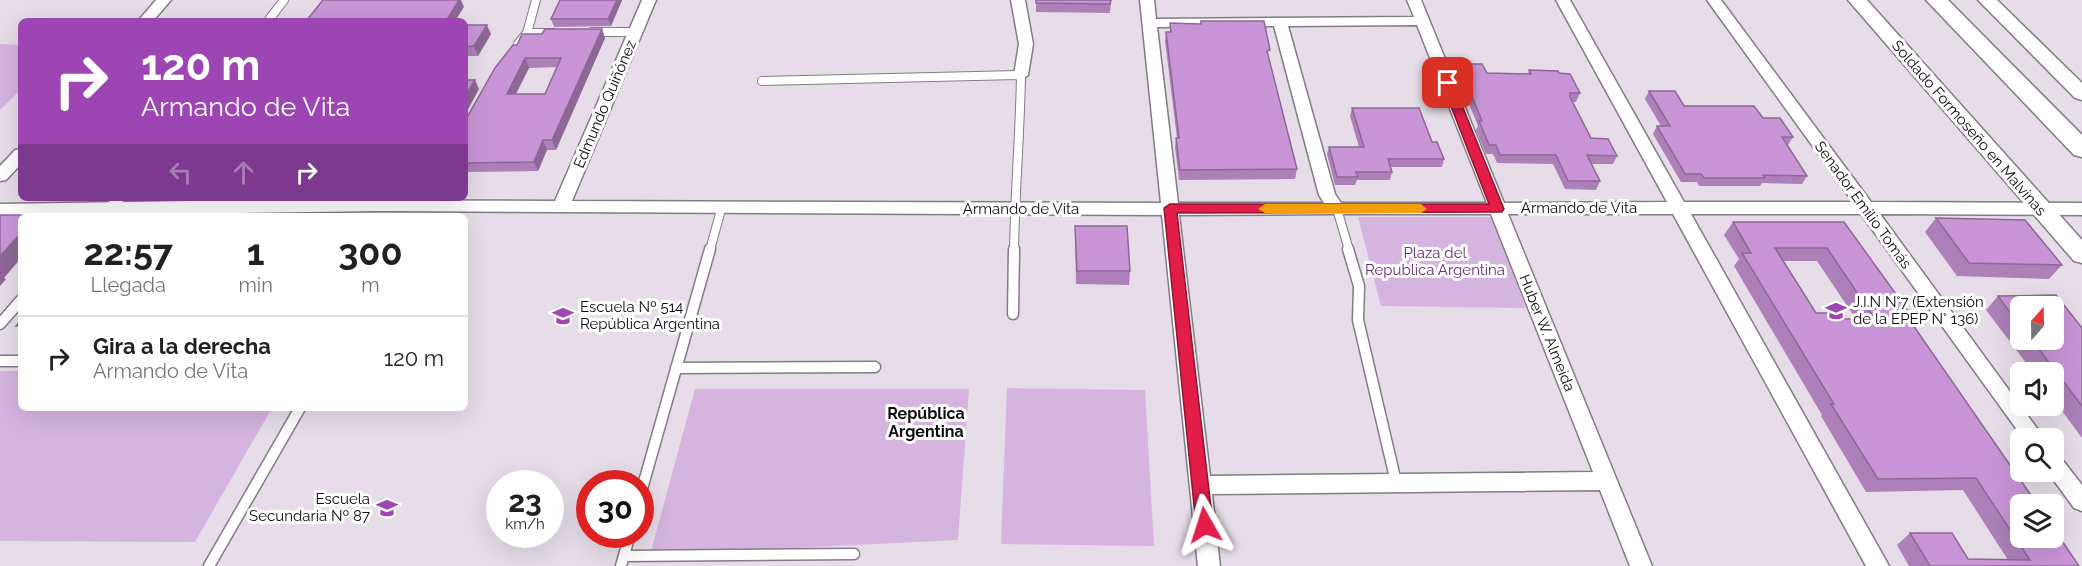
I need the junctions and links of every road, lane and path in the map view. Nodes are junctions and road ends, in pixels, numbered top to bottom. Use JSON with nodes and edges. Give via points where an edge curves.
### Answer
{"nodes":[{"id":1,"x":164,"y":0,"type":"edge"},
{"id":2,"x":284,"y":0,"type":"edge"},
{"id":3,"x":536,"y":0,"type":"edge"},
{"id":4,"x":649,"y":0,"type":"edge"},
{"id":5,"x":1018,"y":0,"type":"edge"},
{"id":6,"x":1147,"y":0,"type":"edge"},
{"id":7,"x":1414,"y":0,"type":"edge"},
{"id":8,"x":1563,"y":0,"type":"edge"},
{"id":9,"x":1714,"y":0,"type":"edge"},
{"id":10,"x":1857,"y":0,"type":"edge"},
{"id":11,"x":1936,"y":0,"type":"edge"},
{"id":12,"x":1987,"y":0,"type":"edge"},
{"id":13,"x":148,"y":18,"type":"edge"},
{"id":14,"x":270,"y":18,"type":"edge"},
{"id":15,"x":1423,"y":21,"type":"junction"},
{"id":16,"x":1280,"y":22,"type":"junction"},
{"id":17,"x":1150,"y":23,"type":"junction"},
{"id":18,"x":636,"y":32,"type":"junction"},
{"id":19,"x":526,"y":33,"type":"junction"},
{"id":20,"x":559,"y":33,"type":"edge"},
{"id":21,"x":581,"y":33,"type":"edge"},
{"id":22,"x":513,"y":49,"type":"edge"},
{"id":23,"x":1021,"y":75,"type":"junction"},
{"id":24,"x":762,"y":81,"type":"dead end"},
{"id":25,"x":2082,"y":94,"type":"edge"},
{"id":26,"x":2082,"y":149,"type":"edge"},
{"id":27,"x":18,"y":157,"type":"edge"},
{"id":28,"x":0,"y":176,"type":"edge"},
{"id":29,"x":424,"y":202,"type":"edge"},
{"id":30,"x":722,"y":206,"type":"junction"},
{"id":31,"x":108,"y":207,"type":"edge"},
{"id":32,"x":561,"y":207,"type":"junction"},
{"id":33,"x":1170,"y":208,"type":"junction"},
{"id":34,"x":1680,"y":208,"type":"junction"},
{"id":35,"x":1014,"y":209,"type":"junction"},
{"id":36,"x":1337,"y":209,"type":"junction"},
{"id":37,"x":1497,"y":209,"type":"junction"},
{"id":38,"x":1865,"y":209,"type":"junction"},
{"id":39,"x":2042,"y":209,"type":"junction"},
{"id":40,"x":2082,"y":209,"type":"edge"},
{"id":41,"x":0,"y":210,"type":"edge"},
{"id":42,"x":155,"y":211,"type":"edge"},
{"id":43,"x":368,"y":212,"type":"edge"},
{"id":44,"x":2082,"y":255,"type":"edge"},
{"id":45,"x":18,"y":303,"type":"edge"},
{"id":46,"x":1013,"y":314,"type":"dead end"},
{"id":47,"x":0,"y":324,"type":"edge"},
{"id":48,"x":0,"y":361,"type":"edge"},
{"id":49,"x":18,"y":361,"type":"edge"},
{"id":50,"x":875,"y":367,"type":"dead end"},
{"id":51,"x":676,"y":368,"type":"junction"},
{"id":52,"x":298,"y":411,"type":"edge"},
{"id":53,"x":2027,"y":428,"type":"edge"},
{"id":54,"x":647,"y":470,"type":"edge"},
{"id":55,"x":2064,"y":478,"type":"edge"},
{"id":56,"x":1607,"y":481,"type":"junction"},
{"id":57,"x":1396,"y":482,"type":"junction"},
{"id":58,"x":1201,"y":485,"type":"junction"},
{"id":59,"x":2082,"y":502,"type":"edge"},
{"id":60,"x":854,"y":554,"type":"dead end"},
{"id":61,"x":623,"y":561,"type":"edge"},
{"id":62,"x":209,"y":566,"type":"edge"},
{"id":63,"x":1209,"y":566,"type":"edge"},
{"id":64,"x":1641,"y":566,"type":"edge"},
{"id":65,"x":1878,"y":566,"type":"edge"}],
"edges":[{"from":1,"to":13,"type":"street"},
{"from":2,"to":14,"type":"lane"},
{"from":3,"to":19,"type":"lane"},
{"from":4,"to":18,"type":"street","name":"Edmundo Quiñónez"},
{"from":5,"to":23,"type":"street","via":[[1026,44]]},
{"from":6,"to":17,"type":"street"},
{"from":7,"to":15,"type":"street","name":"Huber W. Almeida"},
{"from":8,"to":34,"type":"street"},
{"from":9,"to":38,"type":"street","name":"Senador Emilio Tomás"},
{"from":10,"to":39,"type":"main road","name":"Soldado Formoseño en Malvinas"},
{"from":11,"to":26,"type":"main road"},
{"from":12,"to":25,"type":"main road"},
{"from":15,"to":16,"type":"street"},
{"from":15,"to":37,"type":"street","name":"Huber W. Almeida"},
{"from":16,"to":17,"type":"street"},
{"from":16,"to":36,"type":"street","via":[[1327,195]]},
{"from":17,"to":33,"type":"street"},
{"from":18,"to":21,"type":"lane"},
{"from":18,"to":32,"type":"street","name":"Edmundo Quiñónez"},
{"from":19,"to":20,"type":"lane"},
{"from":19,"to":22,"type":"lane"},
{"from":23,"to":24,"type":"lane"},
{"from":23,"to":35,"type":"lane"},
{"from":27,"to":28,"type":"street"},
{"from":29,"to":32,"type":"street","name":"Armando de Vita"},
{"from":29,"to":43,"type":"street","name":"Armando de Vita"},
{"from":30,"to":32,"type":"street","name":"Armando de Vita"},
{"from":30,"to":35,"type":"street","name":"Armando de Vita"},
{"from":30,"to":51,"type":"lane"},
{"from":31,"to":41,"type":"street","name":"Armando de Vita"},
{"from":31,"to":42,"type":"street","name":"Armando de Vita"},
{"from":33,"to":35,"type":"street","name":"Armando de Vita"},
{"from":33,"to":36,"type":"street","name":"Armando de Vita"},
{"from":33,"to":58,"type":"street"},
{"from":34,"to":37,"type":"street","name":"Armando de Vita"},
{"from":34,"to":38,"type":"street","name":"Armando de Vita"},
{"from":34,"to":65,"type":"street"},
{"from":35,"to":46,"type":"lane"},
{"from":36,"to":37,"type":"street","name":"Armando de Vita"},
{"from":36,"to":57,"type":"lane","via":[[1359,286],[1358,320]]},
{"from":37,"to":56,"type":"street","name":"Huber W. Almeida"},
{"from":38,"to":39,"type":"street","name":"Armando de Vita"},
{"from":38,"to":53,"type":"street","name":"Senador Emilio Tomás"},
{"from":39,"to":40,"type":"street","name":"Armando de Vita"},
{"from":39,"to":44,"type":"main road","name":"Soldado Formoseño en Malvinas"},
{"from":42,"to":43,"type":"street","name":"Armando de Vita"},
{"from":45,"to":47,"type":"lane"},
{"from":48,"to":49,"type":"lane"},
{"from":50,"to":51,"type":"lane"},
{"from":51,"to":54,"type":"lane"},
{"from":52,"to":62,"type":"lane"},
{"from":55,"to":59,"type":"street"},
{"from":56,"to":57,"type":"street"},
{"from":56,"to":64,"type":"street","name":"Huber W. Almeida"},
{"from":57,"to":58,"type":"street"},
{"from":58,"to":63,"type":"street"},
{"from":60,"to":61,"type":"lane"}]}
